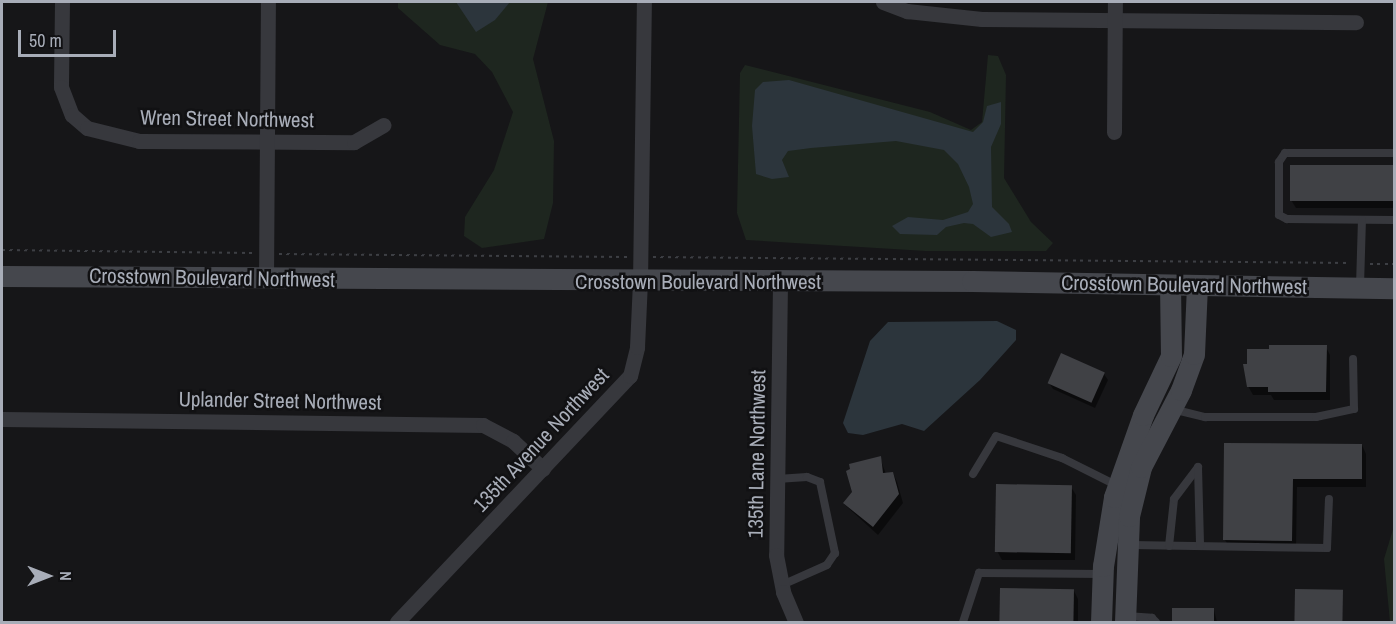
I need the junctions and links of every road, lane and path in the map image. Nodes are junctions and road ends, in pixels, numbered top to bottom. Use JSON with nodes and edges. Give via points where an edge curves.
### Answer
{"nodes":[{"id":1,"x":62,"y":2,"type":"edge"},
{"id":2,"x":268,"y":2,"type":"edge"},
{"id":3,"x":644,"y":2,"type":"edge"},
{"id":4,"x":883,"y":2,"type":"edge"},
{"id":5,"x":1115,"y":2,"type":"edge"},
{"id":6,"x":1115,"y":20,"type":"junction"},
{"id":7,"x":1356,"y":22,"type":"dead end"},
{"id":8,"x":384,"y":125,"type":"dead end"},
{"id":9,"x":1114,"y":132,"type":"dead end"},
{"id":10,"x":267,"y":141,"type":"junction"},
{"id":11,"x":1395,"y":153,"type":"edge"},
{"id":12,"x":1362,"y":220,"type":"junction"},
{"id":13,"x":1395,"y":220,"type":"edge"},
{"id":14,"x":2,"y":250,"type":"edge"},
{"id":15,"x":266,"y":253,"type":"junction"},
{"id":16,"x":640,"y":257,"type":"junction"},
{"id":17,"x":1361,"y":264,"type":"junction"},
{"id":18,"x":1395,"y":264,"type":"edge"},
{"id":19,"x":2,"y":276,"type":"edge"},
{"id":20,"x":266,"y":279,"type":"junction"},
{"id":21,"x":640,"y":282,"type":"junction"},
{"id":22,"x":780,"y":283,"type":"junction"},
{"id":23,"x":1170,"y":285,"type":"junction"},
{"id":24,"x":1197,"y":285,"type":"junction"},
{"id":25,"x":1360,"y":288,"type":"junction"},
{"id":26,"x":1395,"y":288,"type":"edge"},
{"id":27,"x":1353,"y":358,"type":"dead end"},
{"id":28,"x":1162,"y":404,"type":"junction"},
{"id":29,"x":2,"y":419,"type":"edge"},
{"id":30,"x":543,"y":469,"type":"junction"},
{"id":31,"x":973,"y":474,"type":"dead end"},
{"id":32,"x":777,"y":478,"type":"junction"},
{"id":33,"x":1117,"y":486,"type":"junction"},
{"id":34,"x":1329,"y":499,"type":"dead end"},
{"id":35,"x":1117,"y":543,"type":"junction"},
{"id":36,"x":1169,"y":546,"type":"junction"},
{"id":37,"x":1200,"y":546,"type":"junction"},
{"id":38,"x":1103,"y":573,"type":"junction"},
{"id":39,"x":782,"y":585,"type":"junction"},
{"id":40,"x":1125,"y":619,"type":"edge"},
{"id":41,"x":398,"y":622,"type":"edge"},
{"id":42,"x":796,"y":622,"type":"edge"},
{"id":43,"x":963,"y":622,"type":"edge"},
{"id":44,"x":1101,"y":622,"type":"edge"},
{"id":45,"x":1156,"y":622,"type":"edge"}],
"edges":[{"from":1,"to":10,"type":"street","name":"Wren Street Northwest","via":[[61,87],[72,115],[96,132],[139,141]]},
{"from":2,"to":10,"type":"street"},
{"from":3,"to":16,"type":"street","name":"135th Avenue Northwest"},
{"from":4,"to":6,"type":"street","via":[[907,11],[982,18]]},
{"from":5,"to":6,"type":"street"},
{"from":6,"to":7,"type":"street"},
{"from":6,"to":9,"type":"street"},
{"from":8,"to":10,"type":"street","name":"Wren Street Northwest","via":[[354,142]]},
{"from":10,"to":15,"type":"street"},
{"from":11,"to":12,"type":"lane","via":[[1285,153],[1279,162],[1279,214],[1287,219]]},
{"from":12,"to":13,"type":"lane"},
{"from":12,"to":17,"type":"lane"},
{"from":14,"to":15,"type":"path"},
{"from":15,"to":16,"type":"path"},
{"from":15,"to":20,"type":"street"},
{"from":16,"to":17,"type":"path"},
{"from":16,"to":21,"type":"street","name":"135th Avenue Northwest"},
{"from":17,"to":18,"type":"path"},
{"from":17,"to":25,"type":"lane"},
{"from":19,"to":20,"type":"street","name":"Crosstown Boulevard Northwest"},
{"from":20,"to":21,"type":"street","name":"Crosstown Boulevard Northwest"},
{"from":21,"to":22,"type":"street","name":"Crosstown Boulevard Northwest"},
{"from":21,"to":30,"type":"street","name":"135th Avenue Northwest","via":[[637,347],[630,376]]},
{"from":22,"to":23,"type":"street","name":"Crosstown Boulevard Northwest"},
{"from":22,"to":32,"type":"street","name":"135th Lane Northwest"},
{"from":23,"to":24,"type":"street","name":"Crosstown Boulevard Northwest"},
{"from":23,"to":28,"type":"street","via":[[1171,356]]},
{"from":24,"to":25,"type":"street","name":"Crosstown Boulevard Northwest"},
{"from":24,"to":28,"type":"street","via":[[1194,354]]},
{"from":25,"to":26,"type":"street","name":"Crosstown Boulevard Northwest"},
{"from":27,"to":28,"type":"lane","via":[[1354,409],[1316,417],[1205,417]]},
{"from":28,"to":33,"type":"street"},
{"from":28,"to":35,"type":"street"},
{"from":29,"to":30,"type":"street","name":"Uplander Street Northwest","via":[[483,425],[513,441]]},
{"from":30,"to":41,"type":"street","name":"135th Avenue Northwest"},
{"from":31,"to":33,"type":"lane","via":[[996,436],[1062,458]]},
{"from":32,"to":39,"type":"street","name":"135th Lane Northwest","via":[[776,555]]},
{"from":32,"to":39,"type":"lane","via":[[807,477],[820,482],[836,553],[827,565]]},
{"from":33,"to":35,"type":"street"},
{"from":34,"to":37,"type":"lane","via":[[1327,548]]},
{"from":35,"to":36,"type":"lane"},
{"from":35,"to":38,"type":"street"},
{"from":35,"to":40,"type":"street"},
{"from":36,"to":37,"type":"lane"},
{"from":36,"to":37,"type":"lane","via":[[1174,499],[1198,467]]},
{"from":38,"to":43,"type":"lane","via":[[979,573]]},
{"from":38,"to":44,"type":"street"},
{"from":39,"to":42,"type":"street","name":"135th Lane Northwest"},
{"from":40,"to":45,"type":"lane","via":[[1152,618]]}]}
